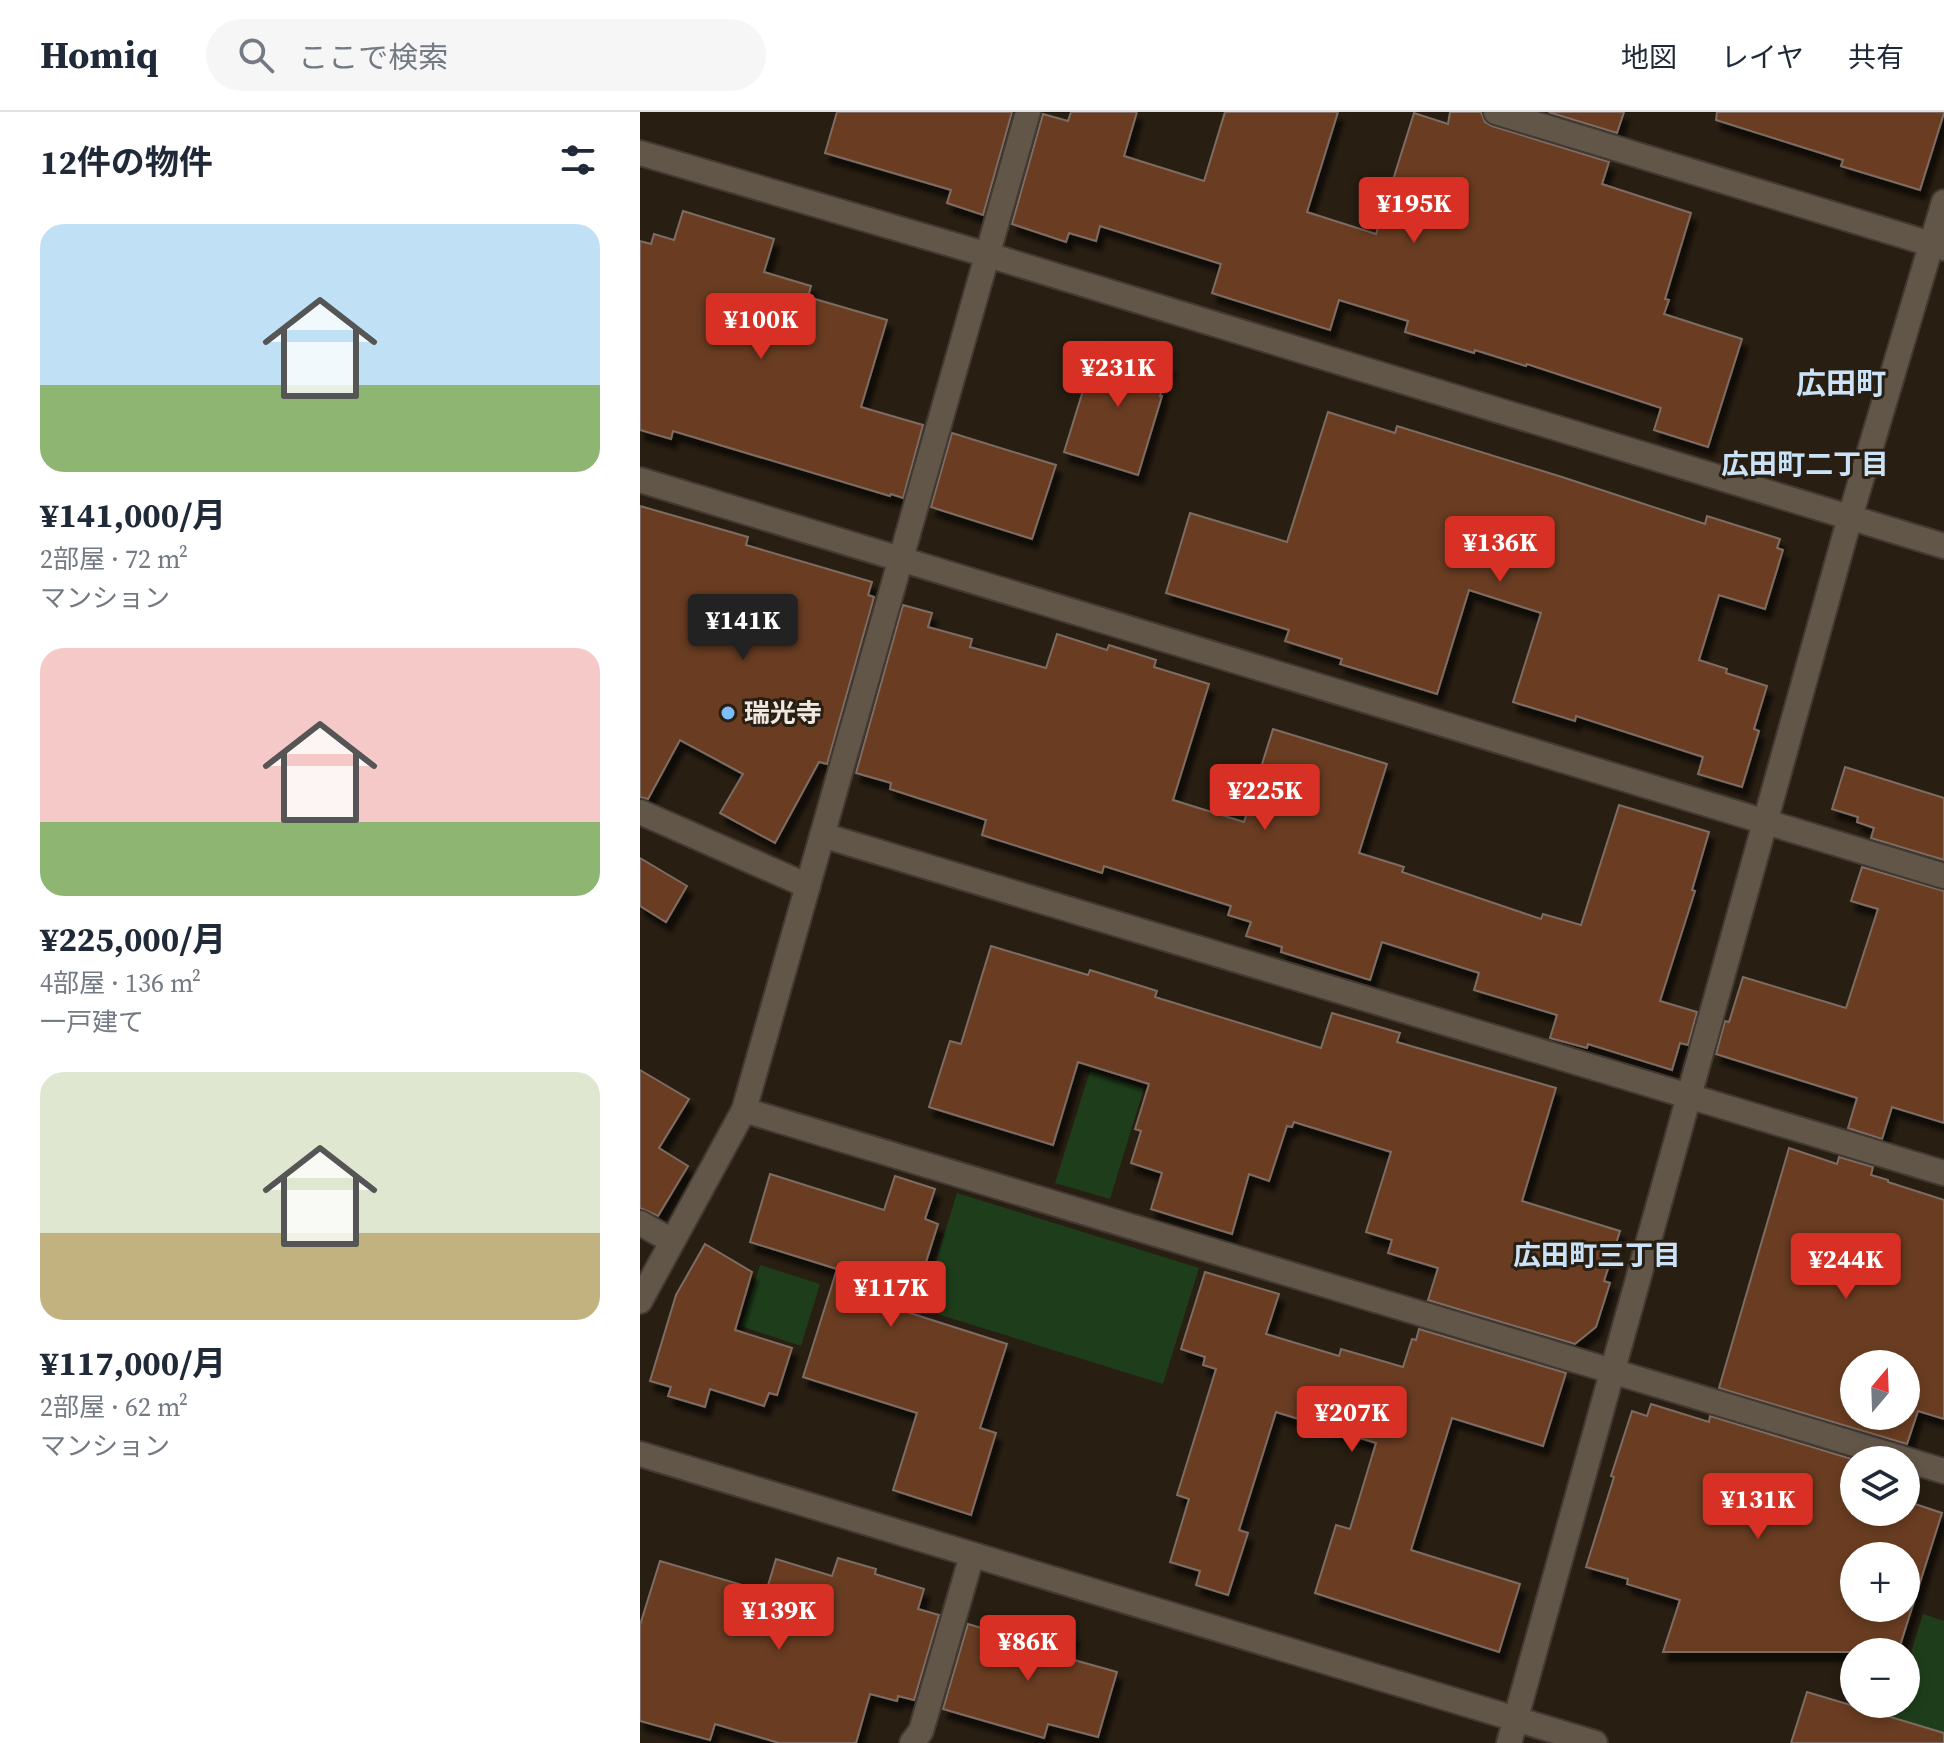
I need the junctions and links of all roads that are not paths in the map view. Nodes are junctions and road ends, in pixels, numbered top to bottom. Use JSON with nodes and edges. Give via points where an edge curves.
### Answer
{"nodes":[{"id":1,"x":1028,"y":112,"type":"edge"},
{"id":2,"x":1496,"y":112,"type":"edge"},
{"id":3,"x":640,"y":153,"type":"edge"},
{"id":4,"x":1944,"y":202,"type":"edge"},
{"id":5,"x":1938,"y":246,"type":"edge"},
{"id":6,"x":988,"y":255,"type":"junction"},
{"id":7,"x":640,"y":480,"type":"edge"},
{"id":8,"x":1850,"y":517,"type":"junction"},
{"id":9,"x":1944,"y":546,"type":"edge"},
{"id":10,"x":901,"y":559,"type":"junction"},
{"id":11,"x":642,"y":817,"type":"edge"},
{"id":12,"x":1765,"y":822,"type":"junction"},
{"id":13,"x":822,"y":835,"type":"junction"},
{"id":14,"x":1944,"y":876,"type":"edge"},
{"id":15,"x":808,"y":886,"type":"junction"},
{"id":16,"x":1688,"y":1096,"type":"junction"},
{"id":17,"x":744,"y":1110,"type":"junction"},
{"id":18,"x":1944,"y":1173,"type":"edge"},
{"id":19,"x":640,"y":1223,"type":"edge"},
{"id":20,"x":672,"y":1241,"type":"junction"},
{"id":21,"x":640,"y":1301,"type":"edge"},
{"id":22,"x":1612,"y":1371,"type":"junction"},
{"id":23,"x":640,"y":1454,"type":"edge"},
{"id":24,"x":1944,"y":1471,"type":"edge"},
{"id":25,"x":972,"y":1555,"type":"junction"},
{"id":26,"x":1515,"y":1719,"type":"junction"},
{"id":27,"x":912,"y":1743,"type":"edge"},
{"id":28,"x":1509,"y":1743,"type":"edge"},
{"id":29,"x":1595,"y":1743,"type":"edge"}],
"edges":[{"from":1,"to":6,"type":"street"},
{"from":2,"to":5,"type":"street"},
{"from":3,"to":6,"type":"street"},
{"from":4,"to":5,"type":"street"},
{"from":5,"to":8,"type":"street"},
{"from":6,"to":8,"type":"street"},
{"from":6,"to":10,"type":"street"},
{"from":7,"to":10,"type":"street"},
{"from":8,"to":9,"type":"street"},
{"from":8,"to":12,"type":"street"},
{"from":10,"to":12,"type":"street"},
{"from":10,"to":13,"type":"street"},
{"from":11,"to":15,"type":"street"},
{"from":12,"to":14,"type":"street"},
{"from":12,"to":16,"type":"street"},
{"from":13,"to":15,"type":"street"},
{"from":13,"to":16,"type":"street"},
{"from":15,"to":17,"type":"street"},
{"from":16,"to":18,"type":"street"},
{"from":16,"to":22,"type":"street"},
{"from":17,"to":20,"type":"street"},
{"from":17,"to":22,"type":"street"},
{"from":19,"to":20,"type":"street"},
{"from":20,"to":21,"type":"street"},
{"from":22,"to":24,"type":"street"},
{"from":22,"to":26,"type":"street"},
{"from":23,"to":25,"type":"street"},
{"from":25,"to":26,"type":"street"},
{"from":25,"to":27,"type":"street","via":[[921,1731]]},
{"from":26,"to":28,"type":"street"},
{"from":26,"to":29,"type":"street"}]}
